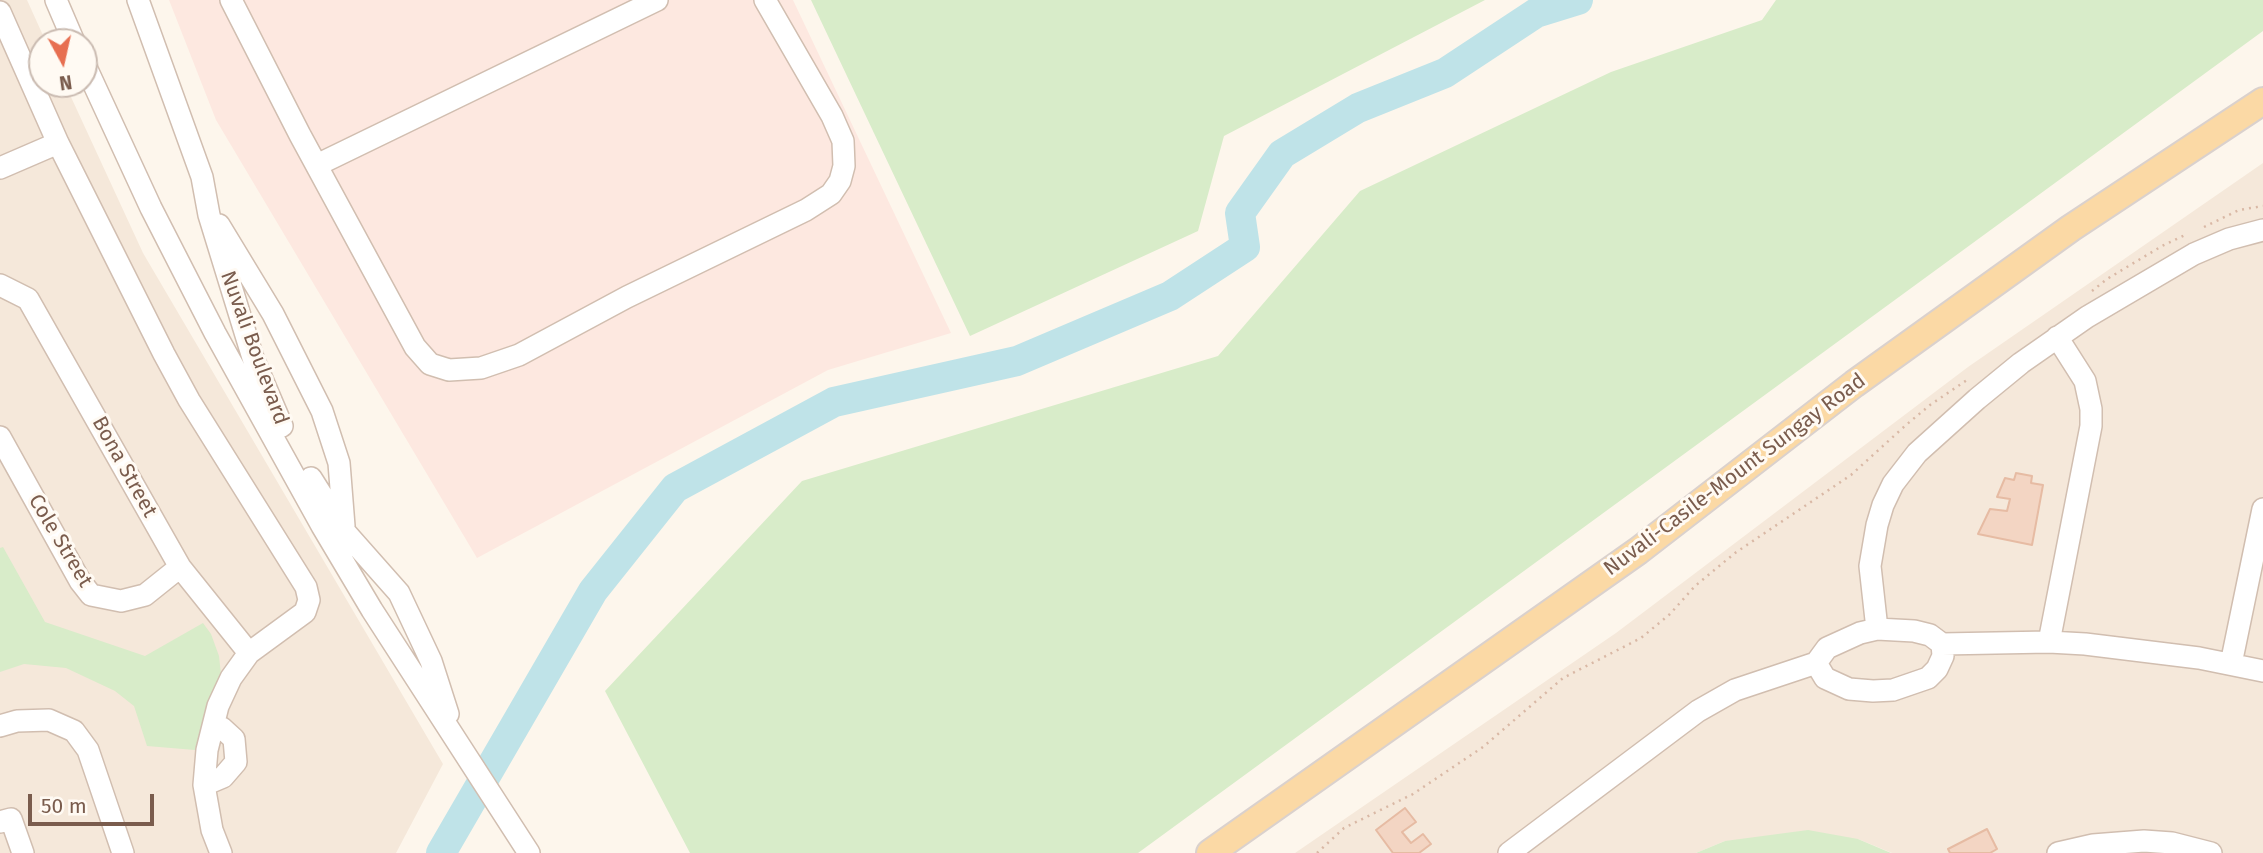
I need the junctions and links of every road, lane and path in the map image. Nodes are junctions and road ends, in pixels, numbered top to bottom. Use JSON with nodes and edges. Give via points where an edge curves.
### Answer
{"nodes":[{"id":1,"x":56,"y":0,"type":"edge"},
{"id":2,"x":138,"y":0,"type":"edge"},
{"id":3,"x":231,"y":0,"type":"edge"},
{"id":4,"x":657,"y":0,"type":"edge"},
{"id":5,"x":765,"y":0,"type":"edge"},
{"id":6,"x":0,"y":12,"type":"edge"},
{"id":7,"x":68,"y":28,"type":"edge"},
{"id":8,"x":98,"y":93,"type":"edge"},
{"id":9,"x":2263,"y":101,"type":"edge"},
{"id":10,"x":58,"y":143,"type":"junction"},
{"id":11,"x":317,"y":165,"type":"junction"},
{"id":12,"x":0,"y":168,"type":"edge"},
{"id":13,"x":2263,"y":206,"type":"edge"},
{"id":14,"x":209,"y":215,"type":"junction"},
{"id":15,"x":2201,"y":229,"type":"dead end"},
{"id":16,"x":2263,"y":230,"type":"edge"},
{"id":17,"x":2191,"y":233,"type":"dead end"},
{"id":18,"x":0,"y":285,"type":"edge"},
{"id":19,"x":2087,"y":294,"type":"dead end"},
{"id":20,"x":2057,"y":337,"type":"junction"},
{"id":21,"x":244,"y":363,"type":"junction"},
{"id":22,"x":1977,"y":373,"type":"dead end"},
{"id":23,"x":0,"y":437,"type":"edge"},
{"id":24,"x":2263,"y":509,"type":"edge"},
{"id":25,"x":345,"y":532,"type":"junction"},
{"id":26,"x":180,"y":567,"type":"junction"},
{"id":27,"x":1877,"y":629,"type":"junction"},
{"id":28,"x":2049,"y":642,"type":"junction"},
{"id":29,"x":1942,"y":644,"type":"junction"},
{"id":30,"x":249,"y":653,"type":"junction"},
{"id":31,"x":1816,"y":663,"type":"junction"},
{"id":32,"x":2231,"y":664,"type":"junction"},
{"id":33,"x":2263,"y":671,"type":"edge"},
{"id":34,"x":0,"y":726,"type":"edge"},
{"id":35,"x":213,"y":726,"type":"junction"},
{"id":36,"x":459,"y":746,"type":"junction"},
{"id":37,"x":204,"y":785,"type":"junction"},
{"id":38,"x":0,"y":822,"type":"edge"},
{"id":39,"x":2121,"y":848,"type":"edge"},
{"id":40,"x":23,"y":853,"type":"edge"},
{"id":41,"x":123,"y":853,"type":"edge"},
{"id":42,"x":220,"y":853,"type":"edge"},
{"id":43,"x":529,"y":853,"type":"edge"},
{"id":44,"x":1210,"y":853,"type":"edge"},
{"id":45,"x":1317,"y":853,"type":"edge"},
{"id":46,"x":1508,"y":853,"type":"edge"},
{"id":47,"x":2058,"y":853,"type":"edge"},
{"id":48,"x":2211,"y":853,"type":"edge"}],
"edges":[{"from":1,"to":7,"type":"street"},
{"from":2,"to":14,"type":"street","name":"Nuvali Boulevard","via":[[202,177]]},
{"from":3,"to":11,"type":"street"},
{"from":4,"to":11,"type":"street"},
{"from":5,"to":11,"type":"street","via":[[843,141],[844,166],[831,194],[519,355],[481,368],[449,370],[430,364],[415,347]]},
{"from":6,"to":10,"type":"street"},
{"from":8,"to":21,"type":"street","name":"Nuvali Boulevard","via":[[151,208]]},
{"from":9,"to":44,"type":"main road","name":"Nuvali-Casile-Mount Sungay Road","via":[[2071,228],[1854,384],[1637,551]]},
{"from":10,"to":12,"type":"street"},
{"from":10,"to":30,"type":"street","via":[[189,400],[306,587],[309,600],[305,612]]},
{"from":13,"to":15,"type":"path","via":[[2239,210]]},
{"from":14,"to":21,"type":"street","name":"Nuvali Boulevard"},
{"from":14,"to":25,"type":"street","via":[[223,229],[273,314],[322,411],[339,463]]},
{"from":16,"to":20,"type":"street","via":[[2194,254]]},
{"from":17,"to":19,"type":"path","via":[[2152,251]]},
{"from":18,"to":26,"type":"street","name":"Bona Street","via":[[28,299]]},
{"from":20,"to":27,"type":"street","via":[[1940,432],[1893,484],[1877,525],[1870,566]]},
{"from":20,"to":28,"type":"street","via":[[2085,381],[2091,426]]},
{"from":21,"to":25,"type":"street","name":"Nuvali Boulevard"},
{"from":21,"to":36,"type":"street","name":"Nuvali Boulevard","via":[[330,538]]},
{"from":22,"to":45,"type":"path","via":[[1914,418],[1851,475],[1735,552],[1641,638],[1563,678],[1483,747],[1413,794],[1344,828]]},
{"from":23,"to":26,"type":"street","name":"Cole Street","via":[[91,595],[121,601],[145,595]]},
{"from":24,"to":32,"type":"street"},
{"from":25,"to":36,"type":"street","name":"Nuvali Boulevard","via":[[400,593],[430,661]]},
{"from":26,"to":30,"type":"street","name":"Bona Street"},
{"from":27,"to":29,"type":"street","via":[[1923,632]]},
{"from":27,"to":31,"type":"street","via":[[1834,643],[1821,652]]},
{"from":28,"to":29,"type":"street"},
{"from":28,"to":32,"type":"street"},
{"from":29,"to":31,"type":"street","via":[[1940,663],[1928,678],[1893,690],[1849,689],[1825,678]]},
{"from":30,"to":35,"type":"street","via":[[231,678]]},
{"from":31,"to":46,"type":"street","via":[[1735,690],[1698,711]]},
{"from":32,"to":33,"type":"street"},
{"from":34,"to":41,"type":"street","via":[[49,720],[74,731],[89,750]]},
{"from":35,"to":37,"type":"street"},
{"from":35,"to":37,"type":"street","via":[[234,739],[236,762],[223,777]]},
{"from":36,"to":43,"type":"street","name":"Nuvali Boulevard"},
{"from":37,"to":42,"type":"street"},
{"from":38,"to":40,"type":"street","via":[[10,819]]},
{"from":39,"to":47,"type":"street","via":[[2072,848]]},
{"from":39,"to":48,"type":"street","via":[[2144,841]]}]}
